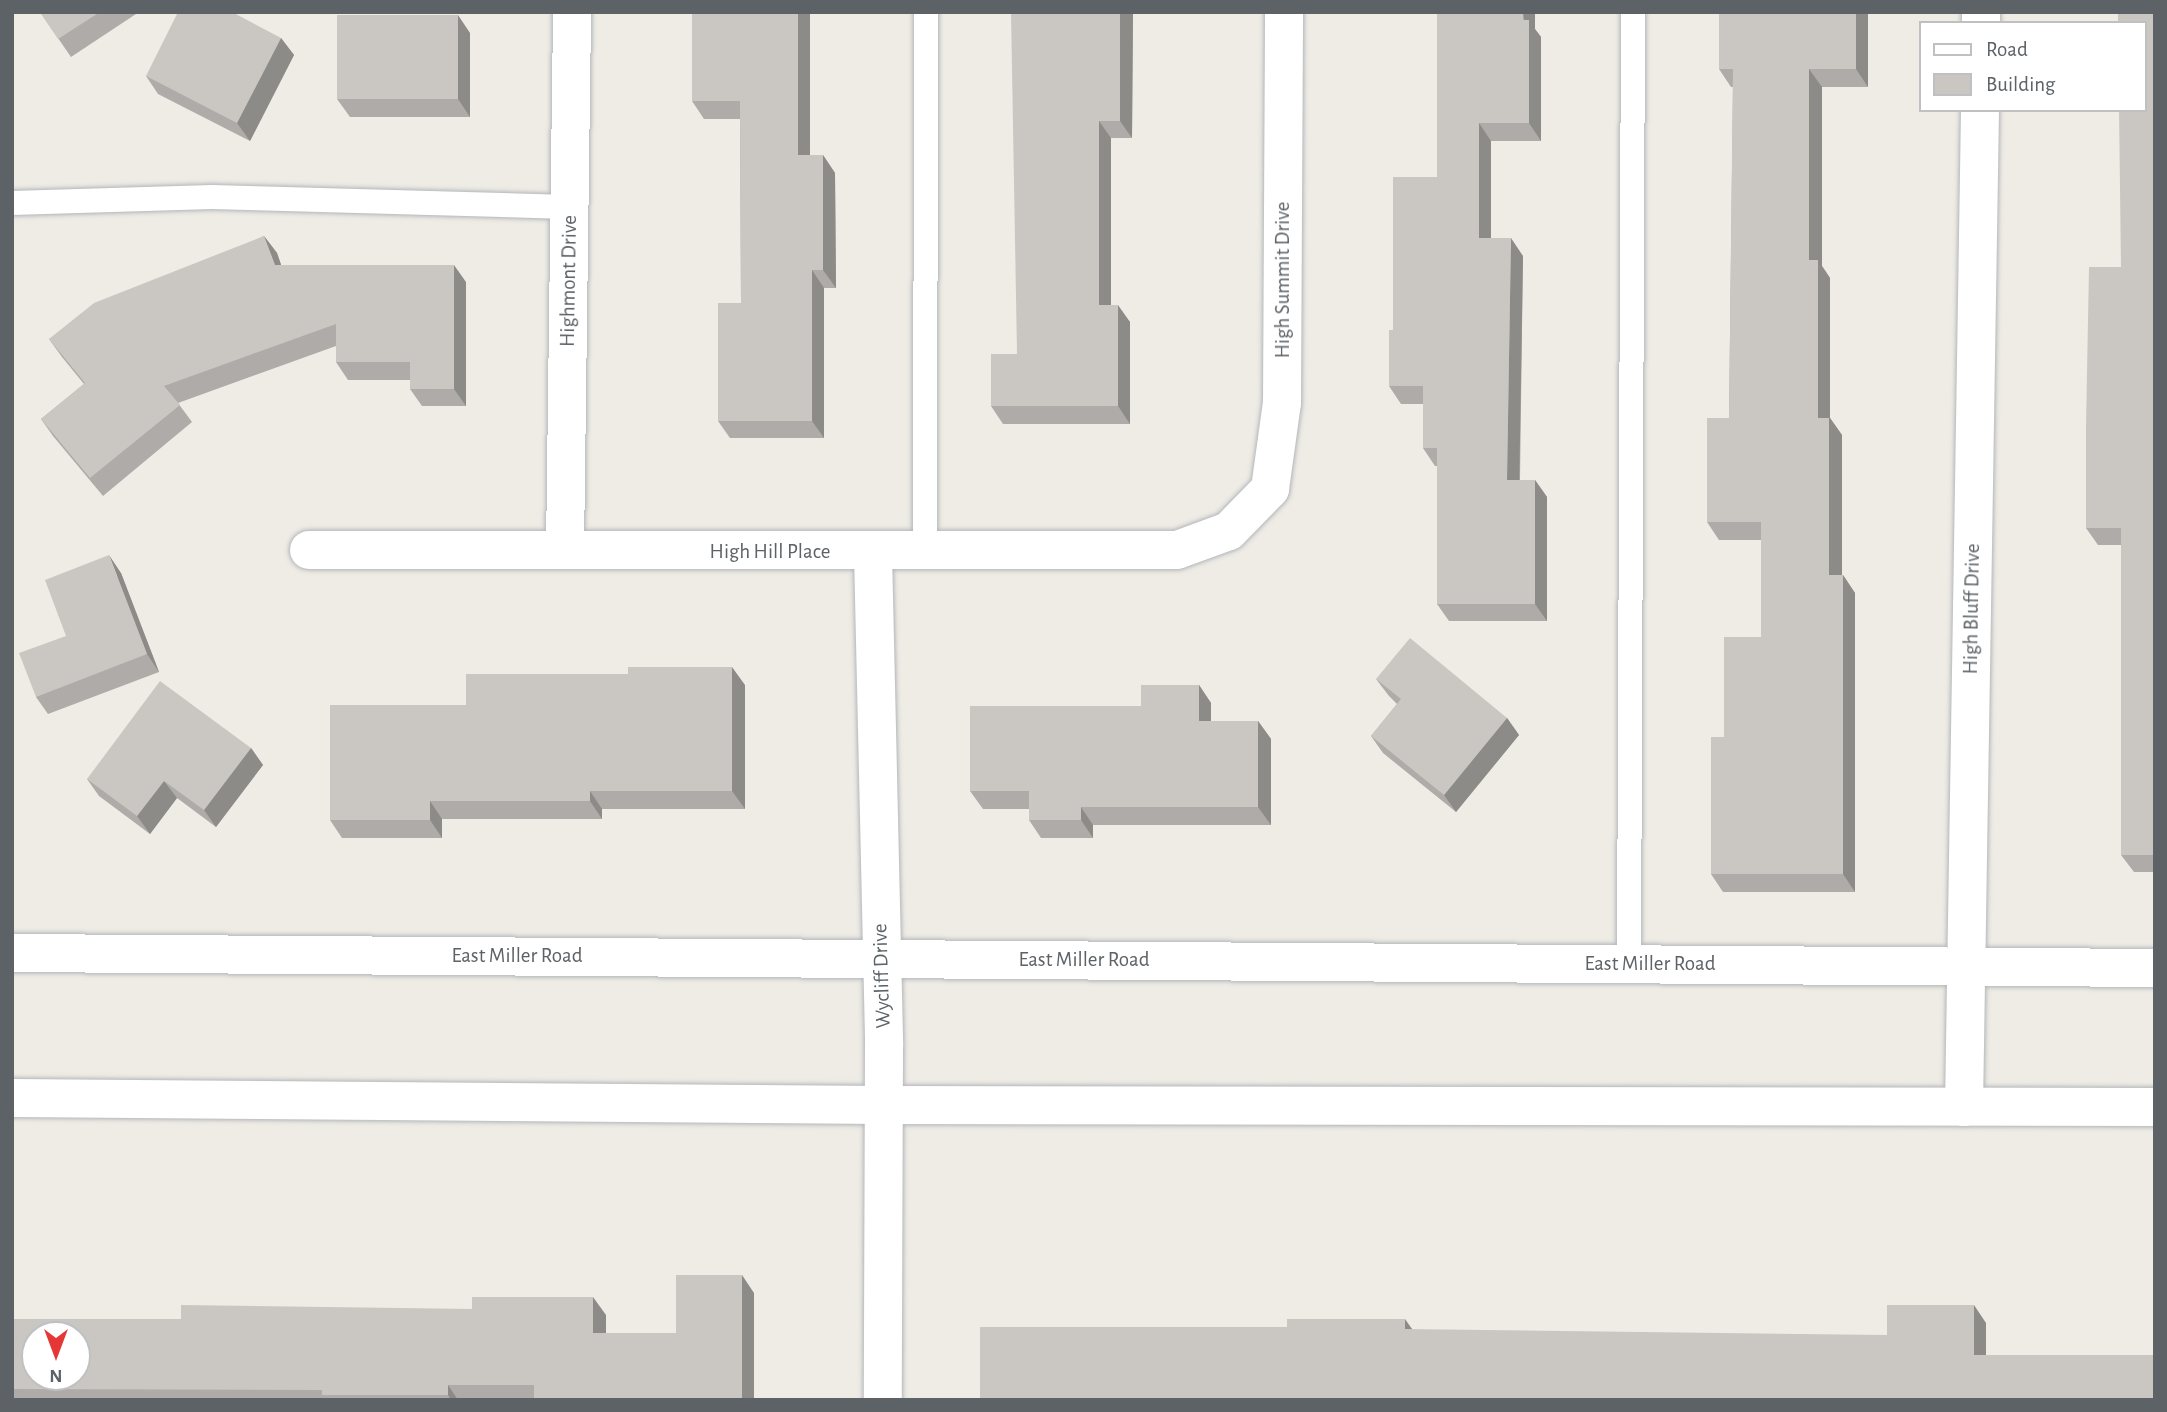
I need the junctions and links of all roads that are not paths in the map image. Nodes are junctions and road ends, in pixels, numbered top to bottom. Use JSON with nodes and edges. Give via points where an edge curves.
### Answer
{"nodes":[{"id":1,"x":572,"y":12,"type":"edge"},
{"id":2,"x":926,"y":12,"type":"edge"},
{"id":3,"x":1284,"y":12,"type":"edge"},
{"id":4,"x":1633,"y":12,"type":"edge"},
{"id":5,"x":1980,"y":112,"type":"edge"},
{"id":6,"x":12,"y":203,"type":"edge"},
{"id":7,"x":570,"y":207,"type":"junction"},
{"id":8,"x":1229,"y":531,"type":"joint"},
{"id":9,"x":309,"y":550,"type":"dead end"},
{"id":10,"x":565,"y":550,"type":"junction"},
{"id":11,"x":925,"y":552,"type":"junction"},
{"id":12,"x":873,"y":553,"type":"junction"},
{"id":13,"x":12,"y":953,"type":"edge"},
{"id":14,"x":880,"y":958,"type":"junction"},
{"id":15,"x":1629,"y":964,"type":"junction"},
{"id":16,"x":1966,"y":965,"type":"junction"},
{"id":17,"x":2155,"y":968,"type":"edge"},
{"id":18,"x":12,"y":1098,"type":"edge"},
{"id":19,"x":883,"y":1105,"type":"junction"},
{"id":20,"x":1964,"y":1107,"type":"junction"},
{"id":21,"x":2155,"y":1107,"type":"edge"},
{"id":22,"x":883,"y":1400,"type":"edge"}],
"edges":[{"from":1,"to":7,"type":"main road","name":"Highmont Drive"},
{"from":2,"to":11,"type":"lane"},
{"from":3,"to":8,"type":"main road","name":"High Summit Drive","via":[[1282,403],[1270,489]]},
{"from":4,"to":15,"type":"lane"},
{"from":5,"to":16,"type":"main road","name":"High Bluff Drive"},
{"from":6,"to":7,"type":"lane","via":[[212,197]]},
{"from":7,"to":10,"type":"main road","name":"Highmont Drive"},
{"from":8,"to":11,"type":"main road","name":"High Hill Place","via":[[1177,550]]},
{"from":9,"to":10,"type":"main road","name":"High Hill Place"},
{"from":10,"to":12,"type":"main road","name":"High Hill Place"},
{"from":11,"to":12,"type":"main road","name":"High Hill Place"},
{"from":12,"to":14,"type":"main road","name":"Wycliff Drive"},
{"from":13,"to":14,"type":"main road","name":"East Miller Road"},
{"from":14,"to":15,"type":"main road","name":"East Miller Road"},
{"from":14,"to":19,"type":"main road","name":"Wycliff Drive"},
{"from":15,"to":16,"type":"main road","name":"East Miller Road"},
{"from":16,"to":17,"type":"main road","name":"East Miller Road"},
{"from":16,"to":20,"type":"main road","name":"High Bluff Drive"},
{"from":18,"to":19,"type":"main road"},
{"from":19,"to":20,"type":"main road"},
{"from":19,"to":22,"type":"main road","name":"Wycliff Drive"},
{"from":20,"to":21,"type":"main road"}]}
